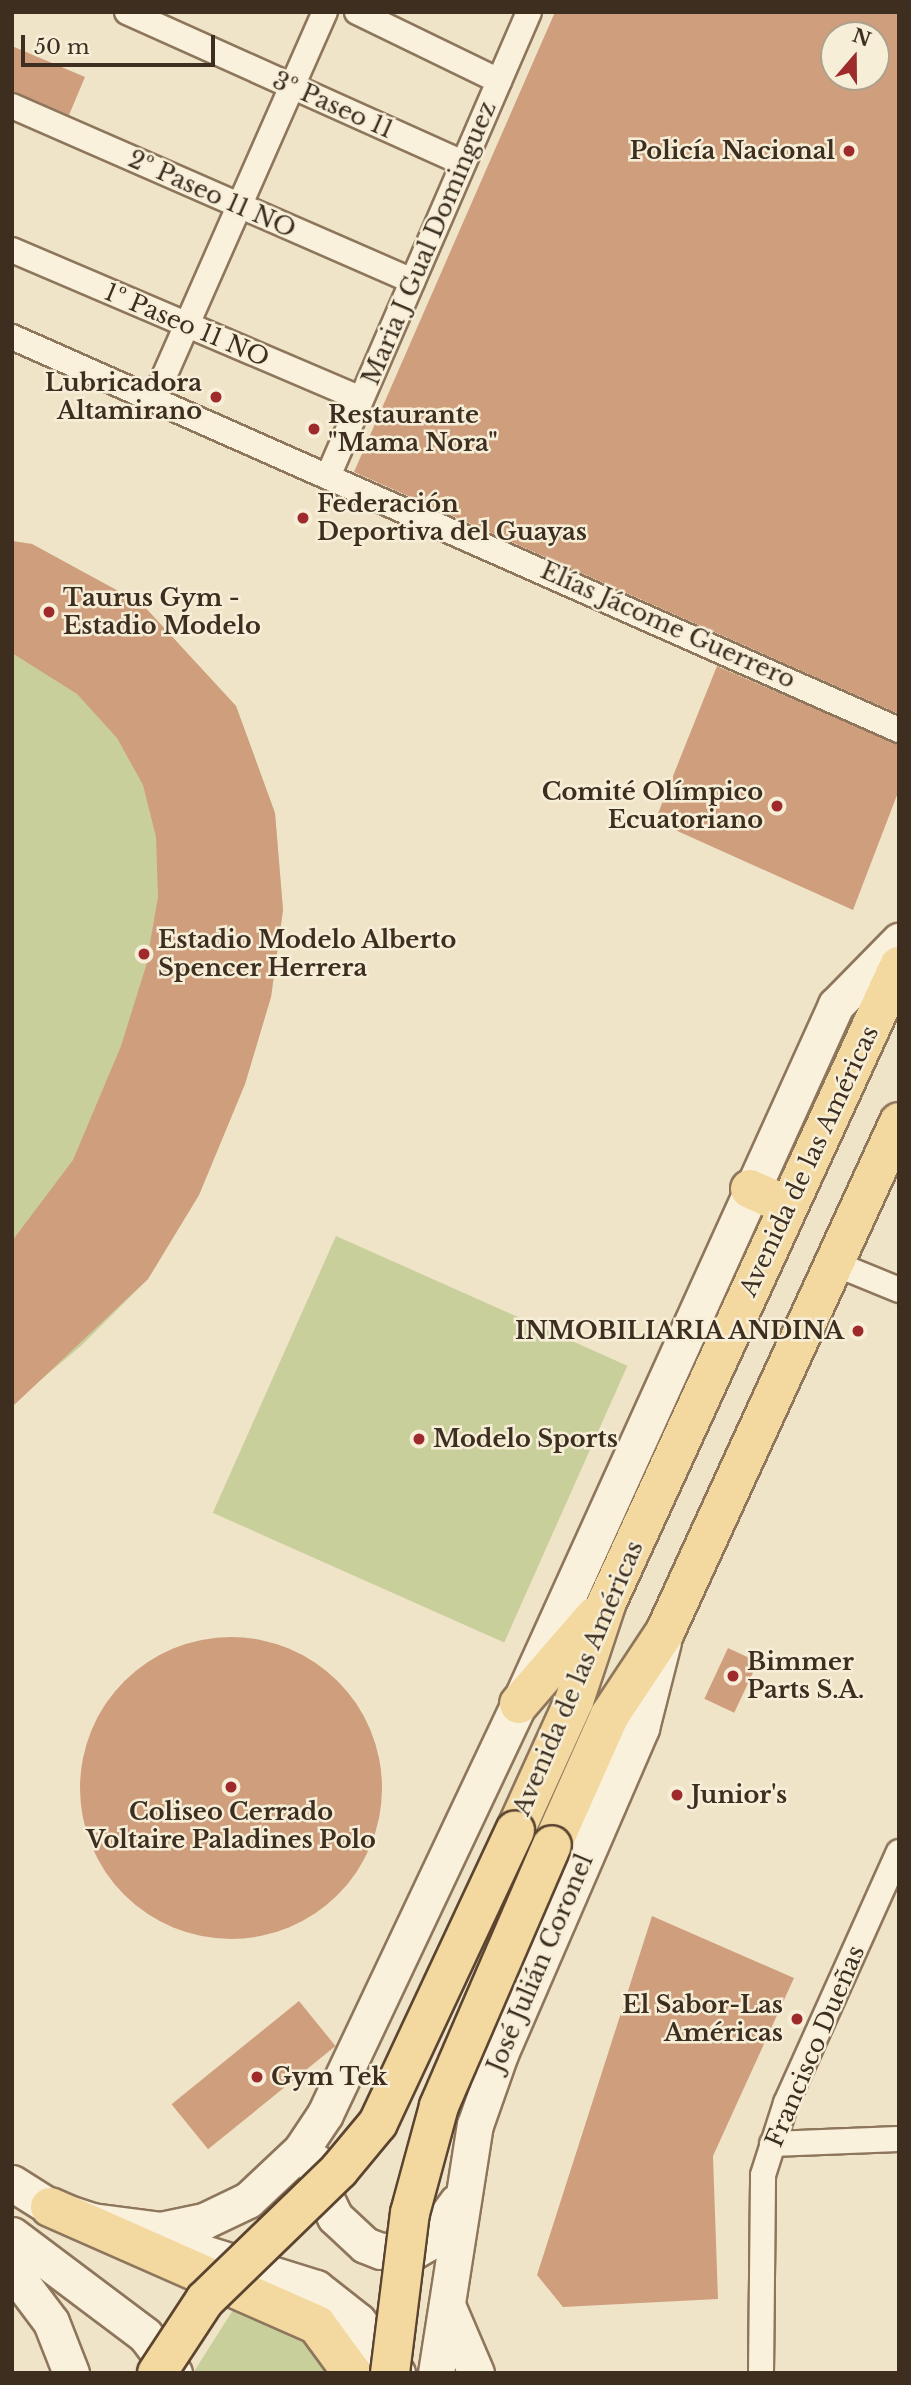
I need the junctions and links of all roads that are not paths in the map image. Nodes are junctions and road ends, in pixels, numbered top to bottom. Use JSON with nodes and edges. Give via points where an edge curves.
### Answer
{"nodes":[{"id":1,"x":127,"y":12,"type":"edge"},
{"id":2,"x":325,"y":12,"type":"edge"},
{"id":3,"x":357,"y":12,"type":"edge"},
{"id":4,"x":529,"y":12,"type":"edge"},
{"id":5,"x":499,"y":81,"type":"junction"},
{"id":6,"x":292,"y":86,"type":"junction"},
{"id":7,"x":12,"y":106,"type":"edge"},
{"id":8,"x":463,"y":163,"type":"junction"},
{"id":9,"x":239,"y":206,"type":"junction"},
{"id":10,"x":12,"y":250,"type":"edge"},
{"id":11,"x":412,"y":281,"type":"junction"},
{"id":12,"x":186,"y":325,"type":"junction"},
{"id":13,"x":12,"y":337,"type":"edge"},
{"id":14,"x":155,"y":397,"type":"junction"},
{"id":15,"x":361,"y":399,"type":"junction"},
{"id":16,"x":329,"y":474,"type":"junction"},
{"id":17,"x":899,"y":730,"type":"edge"},
{"id":18,"x":899,"y":941,"type":"edge"},
{"id":19,"x":899,"y":966,"type":"edge"},
{"id":20,"x":899,"y":1122,"type":"edge"},
{"id":21,"x":750,"y":1189,"type":"junction"},
{"id":22,"x":788,"y":1206,"type":"junction"},
{"id":23,"x":833,"y":1263,"type":"junction"},
{"id":24,"x":899,"y":1290,"type":"edge"},
{"id":25,"x":607,"y":1602,"type":"junction"},
{"id":26,"x":665,"y":1632,"type":"junction"},
{"id":27,"x":519,"y":1704,"type":"junction"},
{"id":28,"x":899,"y":1852,"type":"edge"},
{"id":29,"x":325,"y":2114,"type":"junction"},
{"id":30,"x":899,"y":2139,"type":"edge"},
{"id":31,"x":772,"y":2144,"type":"junction"},
{"id":32,"x":12,"y":2183,"type":"edge"},
{"id":33,"x":461,"y":2192,"type":"junction"},
{"id":34,"x":50,"y":2207,"type":"junction"},
{"id":35,"x":92,"y":2221,"type":"junction"},
{"id":36,"x":12,"y":2235,"type":"edge"},
{"id":37,"x":12,"y":2270,"type":"edge"},
{"id":38,"x":446,"y":2302,"type":"junction"},
{"id":39,"x":71,"y":2373,"type":"edge"},
{"id":40,"x":158,"y":2373,"type":"edge"},
{"id":41,"x":174,"y":2373,"type":"edge"},
{"id":42,"x":352,"y":2373,"type":"edge"},
{"id":43,"x":390,"y":2373,"type":"edge"},
{"id":44,"x":397,"y":2373,"type":"edge"},
{"id":45,"x":436,"y":2373,"type":"edge"},
{"id":46,"x":476,"y":2373,"type":"edge"},
{"id":47,"x":761,"y":2373,"type":"edge"}],
"edges":[{"from":1,"to":6,"type":"street","name":"3º Paseo 11"},
{"from":2,"to":6,"type":"street"},
{"from":3,"to":5,"type":"street"},
{"from":4,"to":5,"type":"street","name":"Maria J Gual Dominguez"},
{"from":5,"to":8,"type":"street","name":"Maria J Gual Dominguez"},
{"from":6,"to":8,"type":"street","name":"3º Paseo 11"},
{"from":6,"to":9,"type":"street"},
{"from":7,"to":9,"type":"street","name":"2º Paseo 11 NO"},
{"from":8,"to":11,"type":"street","name":"Maria J Gual Dominguez"},
{"from":9,"to":11,"type":"street","name":"2º Paseo 11 NO"},
{"from":9,"to":12,"type":"street"},
{"from":10,"to":12,"type":"street","name":"1º Paseo 11 NO"},
{"from":11,"to":15,"type":"street","name":"Maria J Gual Dominguez"},
{"from":12,"to":14,"type":"street"},
{"from":12,"to":15,"type":"street","name":"1º Paseo 11 NO"},
{"from":13,"to":14,"type":"street","name":"Elías Jácome Guerrero"},
{"from":14,"to":16,"type":"street","name":"Elías Jácome Guerrero"},
{"from":15,"to":16,"type":"street","name":"Maria J Gual Dominguez"},
{"from":16,"to":17,"type":"street","name":"Elías Jácome Guerrero"},
{"from":18,"to":21,"type":"main road","name":"Avenida de las Américas","via":[[836,1005]]},
{"from":19,"to":22,"type":"main road","name":"Avenida de las Américas"},
{"from":20,"to":23,"type":"main road","name":"Avenida de las Américas"},
{"from":21,"to":22,"type":"main road"},
{"from":21,"to":27,"type":"main road","name":"Avenida de las Américas"},
{"from":22,"to":25,"type":"main road","name":"Avenida de las Américas"},
{"from":23,"to":24,"type":"street"},
{"from":23,"to":26,"type":"main road","name":"Avenida de las Américas"},
{"from":25,"to":27,"type":"main road"},
{"from":25,"to":40,"type":"main road","name":"Avenida de las Américas","bridge":true,"via":[[574,1701],[378,2123],[338,2170],[205,2300]]},
{"from":26,"to":33,"type":"main road","name":"José Julián Coronel","via":[[641,1728],[486,2089]]},
{"from":26,"to":43,"type":"main road","name":"Avenida de las Américas","bridge":true,"via":[[610,1715],[432,2130],[408,2225]]},
{"from":27,"to":29,"type":"main road","name":"Avenida de las Américas"},
{"from":28,"to":31,"type":"street","name":"Francisco Dueñas"},
{"from":29,"to":33,"type":"main road","via":[[317,2180],[335,2217],[365,2245],[381,2251],[415,2250],[439,2232]]},
{"from":29,"to":35,"type":"main road","via":[[280,2174],[225,2213],[161,2230]]},
{"from":30,"to":31,"type":"street"},
{"from":31,"to":47,"type":"street","name":"Francisco Dueñas","via":[[759,2207]]},
{"from":32,"to":34,"type":"main road"},
{"from":33,"to":38,"type":"main road","name":"José Julián Coronel"},
{"from":34,"to":35,"type":"main road"},
{"from":34,"to":42,"type":"main road","via":[[317,2325]]},
{"from":35,"to":44,"type":"main road","via":[[270,2269],[316,2288],[358,2321]]},
{"from":36,"to":41,"type":"main road","via":[[145,2335]]},
{"from":37,"to":39,"type":"main road","via":[[51,2322]]},
{"from":38,"to":45,"type":"main road","name":"José Julián Coronel"},
{"from":38,"to":46,"type":"main road"}]}
